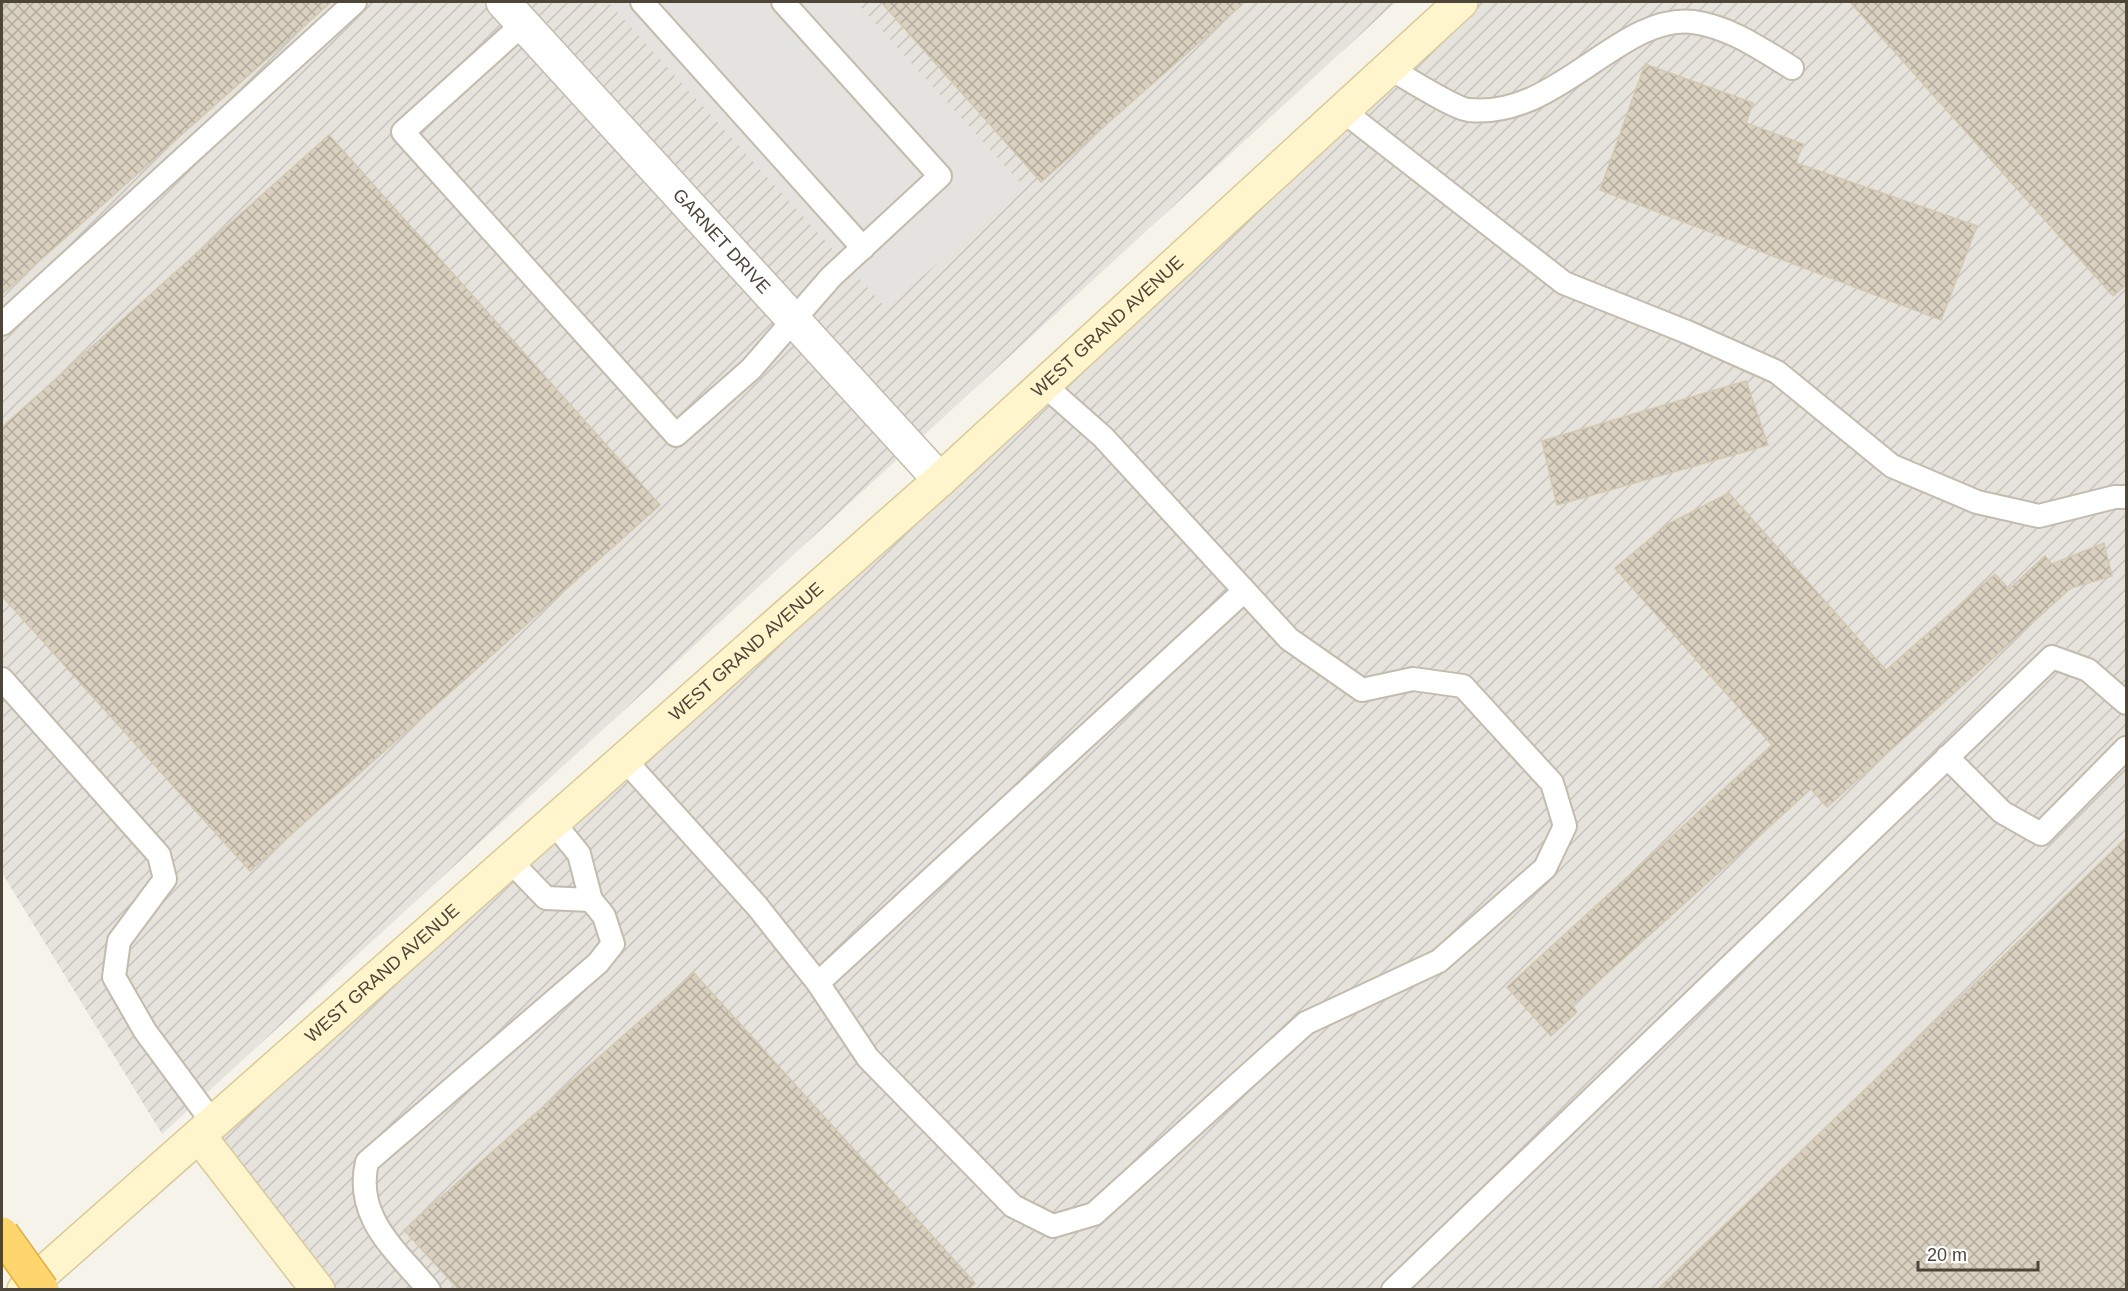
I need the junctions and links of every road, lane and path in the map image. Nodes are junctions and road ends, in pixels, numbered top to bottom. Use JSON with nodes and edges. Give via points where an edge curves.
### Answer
{"nodes":[{"id":1,"x":355,"y":2,"type":"edge"},
{"id":2,"x":642,"y":2,"type":"edge"},
{"id":3,"x":783,"y":2,"type":"edge"},
{"id":4,"x":1461,"y":2,"type":"edge"},
{"id":5,"x":513,"y":13,"type":"edge"},
{"id":6,"x":1389,"y":68,"type":"junction"},
{"id":7,"x":1792,"y":68,"type":"dead end"},
{"id":8,"x":1342,"y":110,"type":"junction"},
{"id":9,"x":863,"y":248,"type":"junction"},
{"id":10,"x":792,"y":321,"type":"junction"},
{"id":11,"x":2,"y":324,"type":"edge"},
{"id":12,"x":1044,"y":385,"type":"junction"},
{"id":13,"x":940,"y":480,"type":"junction"},
{"id":14,"x":2127,"y":497,"type":"edge"},
{"id":15,"x":1244,"y":592,"type":"junction"},
{"id":16,"x":2,"y":680,"type":"edge"},
{"id":17,"x":2127,"y":703,"type":"edge"},
{"id":18,"x":2127,"y":748,"type":"edge"},
{"id":19,"x":1947,"y":757,"type":"junction"},
{"id":20,"x":624,"y":759,"type":"junction"},
{"id":21,"x":554,"y":822,"type":"junction"},
{"id":22,"x":510,"y":861,"type":"junction"},
{"id":23,"x":591,"y":900,"type":"junction"},
{"id":24,"x":818,"y":983,"type":"junction"},
{"id":25,"x":206,"y":1130,"type":"junction"},
{"id":26,"x":2,"y":1234,"type":"edge"},
{"id":27,"x":24,"y":1290,"type":"edge"},
{"id":28,"x":42,"y":1290,"type":"edge"},
{"id":29,"x":318,"y":1290,"type":"edge"},
{"id":30,"x":429,"y":1290,"type":"edge"},
{"id":31,"x":1393,"y":1290,"type":"edge"}],
"edges":[{"from":1,"to":11,"type":"lane"},
{"from":2,"to":9,"type":"lane"},
{"from":3,"to":9,"type":"lane","via":[[940,176]]},
{"from":4,"to":6,"type":"main road","name":"WEST GRAND AVENUE"},
{"from":5,"to":10,"type":"street","name":"GARNET DRIVE"},
{"from":5,"to":10,"type":"lane","via":[[403,132],[676,435],[751,369]]},
{"from":6,"to":7,"type":"lane","via":[[1467,111],[1500,109],[1541,96],[1649,28],[1692,22],[1735,34]]},
{"from":6,"to":8,"type":"main road","name":"WEST GRAND AVENUE"},
{"from":8,"to":12,"type":"main road","name":"WEST GRAND AVENUE"},
{"from":8,"to":14,"type":"lane","via":[[1564,283],[1777,372],[1892,466],[1977,502],[2039,516]]},
{"from":9,"to":10,"type":"lane"},
{"from":10,"to":13,"type":"street","name":"GARNET DRIVE"},
{"from":12,"to":13,"type":"main road","name":"WEST GRAND AVENUE"},
{"from":12,"to":15,"type":"lane","via":[[1102,437]]},
{"from":13,"to":20,"type":"main road","name":"WEST GRAND AVENUE"},
{"from":15,"to":24,"type":"lane"},
{"from":15,"to":24,"type":"lane","via":[[1289,639],[1362,690],[1413,680],[1463,686],[1552,783],[1565,826],[1545,868],[1439,961],[1306,1023],[1094,1214],[1053,1226],[1013,1206],[868,1058]]},
{"from":16,"to":25,"type":"lane","via":[[159,855],[165,879],[119,941],[114,977]]},
{"from":17,"to":19,"type":"lane","via":[[2088,670],[2052,657]]},
{"from":18,"to":19,"type":"lane","via":[[2041,834],[2002,812]]},
{"from":19,"to":31,"type":"lane"},
{"from":20,"to":21,"type":"main road","name":"WEST GRAND AVENUE"},
{"from":20,"to":24,"type":"lane","via":[[757,906]]},
{"from":21,"to":22,"type":"main road","name":"WEST GRAND AVENUE"},
{"from":21,"to":23,"type":"lane","via":[[579,854]]},
{"from":22,"to":23,"type":"lane","via":[[546,898]]},
{"from":22,"to":25,"type":"main road","name":"WEST GRAND AVENUE"},
{"from":23,"to":30,"type":"lane","via":[[604,916],[613,944],[598,963],[368,1162],[362,1183],[372,1220]]},
{"from":25,"to":27,"type":"main road","name":"WEST GRAND AVENUE"},
{"from":25,"to":29,"type":"main road"},
{"from":26,"to":28,"type":"highway","bridge":true}]}
